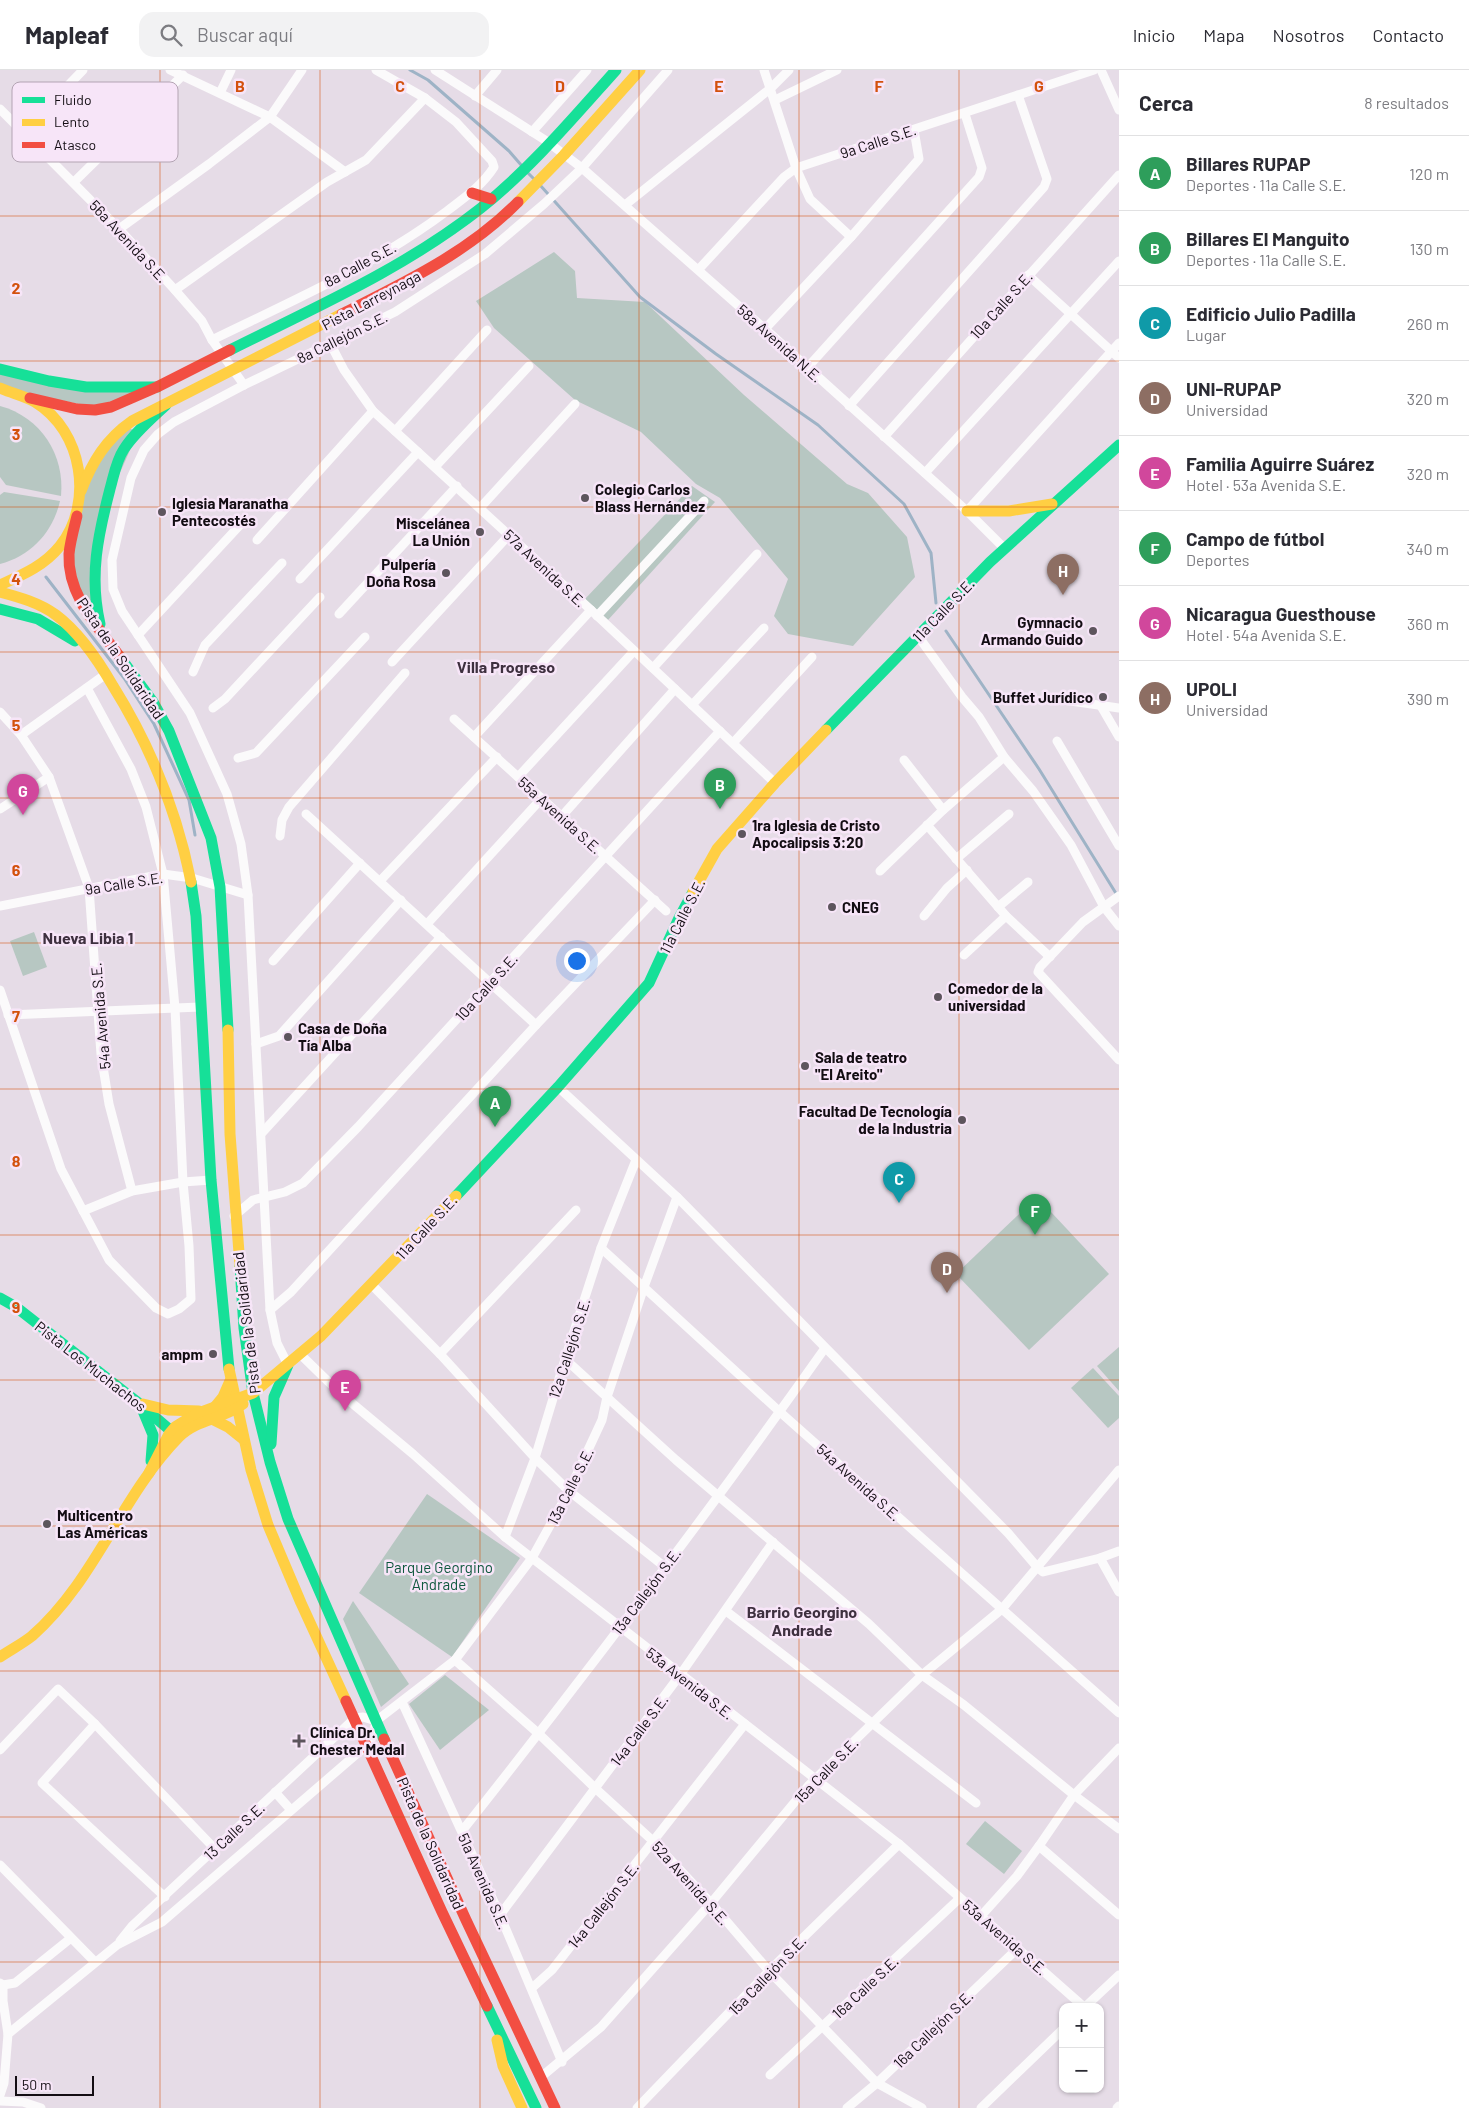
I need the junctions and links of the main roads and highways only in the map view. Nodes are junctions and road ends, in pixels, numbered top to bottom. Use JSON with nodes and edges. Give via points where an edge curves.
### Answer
{"nodes":[{"id":1,"x":616,"y":70,"type":"edge"},
{"id":2,"x":640,"y":70,"type":"edge"},
{"id":3,"x":472,"y":193,"type":"road end"},
{"id":4,"x":491,"y":199,"type":"junction"},
{"id":5,"x":0,"y":369,"type":"edge"},
{"id":6,"x":157,"y":387,"type":"junction"},
{"id":7,"x":0,"y":388,"type":"edge"},
{"id":8,"x":29,"y":397,"type":"junction"},
{"id":9,"x":166,"y":405,"type":"junction"},
{"id":10,"x":1119,"y":445,"type":"edge"},
{"id":11,"x":81,"y":491,"type":"junction"},
{"id":12,"x":1052,"y":504,"type":"junction"},
{"id":13,"x":966,"y":511,"type":"road end"},
{"id":14,"x":76,"y":516,"type":"junction"},
{"id":15,"x":0,"y":585,"type":"edge"},
{"id":16,"x":0,"y":592,"type":"edge"},
{"id":17,"x":0,"y":609,"type":"edge"},
{"id":18,"x":104,"y":636,"type":"junction"},
{"id":19,"x":89,"y":649,"type":"junction"},
{"id":20,"x":0,"y":1298,"type":"edge"},
{"id":21,"x":288,"y":1365,"type":"junction"},
{"id":22,"x":230,"y":1380,"type":"junction"},
{"id":23,"x":253,"y":1393,"type":"junction"},
{"id":24,"x":136,"y":1401,"type":"junction"},
{"id":25,"x":235,"y":1405,"type":"junction"},
{"id":26,"x":211,"y":1413,"type":"junction"},
{"id":27,"x":175,"y":1434,"type":"junction"},
{"id":28,"x":243,"y":1439,"type":"junction"},
{"id":29,"x":270,"y":1462,"type":"junction"},
{"id":30,"x":150,"y":1473,"type":"junction"},
{"id":31,"x":0,"y":1657,"type":"edge"},
{"id":32,"x":495,"y":2024,"type":"junction"},
{"id":33,"x":522,"y":2108,"type":"edge"},
{"id":34,"x":536,"y":2108,"type":"edge"},
{"id":35,"x":555,"y":2108,"type":"edge"}],
"edges":[{"from":1,"to":4,"type":"main road","name":"Pista Larreynaga","via":[[550,144]]},
{"from":2,"to":9,"type":"main road","name":"Pista Larreynaga","via":[[564,155],[504,216],[480,235],[419,275]]},
{"from":3,"to":4,"type":"main road"},
{"from":4,"to":6,"type":"main road","name":"Pista Larreynaga","via":[[399,265]]},
{"from":5,"to":6,"type":"main road","via":[[58,384],[100,388]]},
{"from":6,"to":8,"type":"main road","name":"Pista Larreynaga","via":[[124,403],[95,410],[68,408]]},
{"from":7,"to":8,"type":"main road","name":"Pista Larreynaga"},
{"from":8,"to":11,"type":"main road","via":[[52,414],[70,438],[80,467]]},
{"from":9,"to":11,"type":"main road","name":"Pista Larreynaga","via":[[139,416],[109,439],[96,457]]},
{"from":9,"to":18,"type":"main road","via":[[124,449],[103,511],[94,556],[94,582],[96,608]]},
{"from":10,"to":12,"type":"main road","name":"11a Calle S.E."},
{"from":11,"to":14,"type":"main road"},
{"from":12,"to":13,"type":"main road","via":[[1009,511]]},
{"from":12,"to":21,"type":"main road","name":"11a Calle S.E.","via":[[1004,548],[775,783],[717,849],[679,918],[649,983],[558,1088],[372,1284]]},
{"from":14,"to":15,"type":"main road","via":[[65,540],[48,560],[31,573]]},
{"from":14,"to":18,"type":"main road","name":"Pista de la Solidaridad","via":[[69,550],[71,577],[80,600]]},
{"from":16,"to":19,"type":"main road","name":"Pista de la Solidaridad","via":[[49,611]]},
{"from":17,"to":19,"type":"main road","via":[[38,619]]},
{"from":18,"to":23,"type":"main road","name":"Pista de la Solidaridad","via":[[153,702],[169,731],[211,838],[220,887],[227,988],[234,1216]]},
{"from":19,"to":22,"type":"main road","name":"Pista de la Solidaridad","via":[[131,714],[161,776],[192,878],[211,1180]]},
{"from":20,"to":24,"type":"main road","name":"Pista Los Muchachos"},
{"from":21,"to":23,"type":"main road","name":"11a Calle S.E."},
{"from":21,"to":29,"type":"main road","via":[[274,1396]]},
{"from":22,"to":25,"type":"main road","name":"Pista de la Solidaridad"},
{"from":22,"to":26,"type":"main road","via":[[224,1398]]},
{"from":23,"to":25,"type":"main road","name":"11a Calle S.E."},
{"from":23,"to":29,"type":"main road","name":"Pista de la Solidaridad"},
{"from":24,"to":26,"type":"main road","via":[[168,1410]]},
{"from":24,"to":27,"type":"main road","name":"Pista Los Muchachos"},
{"from":24,"to":30,"type":"main road","via":[[153,1435]]},
{"from":25,"to":26,"type":"main road","name":"11a Calle S.E."},
{"from":25,"to":28,"type":"main road","name":"Pista de la Solidaridad"},
{"from":26,"to":27,"type":"main road","name":"11a Calle S.E.","via":[[192,1427]]},
{"from":26,"to":28,"type":"main road"},
{"from":27,"to":30,"type":"main road"},
{"from":28,"to":32,"type":"main road","name":"Pista de la Solidaridad","via":[[268,1525],[301,1603]]},
{"from":29,"to":35,"type":"main road","name":"Pista de la Solidaridad","via":[[288,1519],[376,1721]]},
{"from":30,"to":31,"type":"main road","via":[[65,1600],[31,1636]]},
{"from":32,"to":33,"type":"main road","via":[[499,2052]]},
{"from":32,"to":34,"type":"main road","name":"Pista de la Solidaridad"}]}
